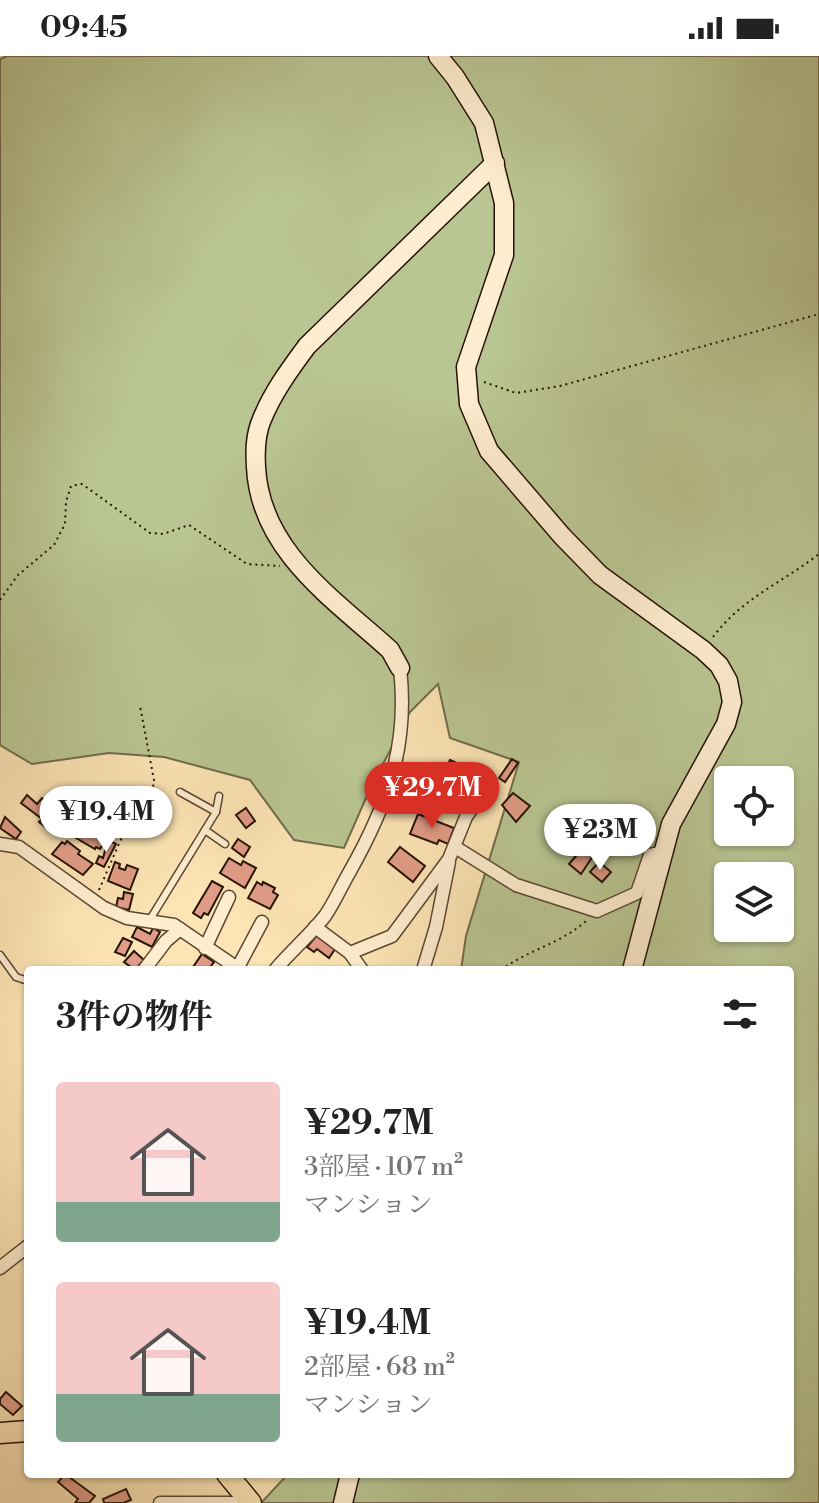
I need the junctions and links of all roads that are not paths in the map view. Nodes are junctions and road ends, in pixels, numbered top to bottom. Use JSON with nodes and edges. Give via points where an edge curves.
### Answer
{"nodes":[{"id":1,"x":438,"y":56,"type":"edge"},
{"id":2,"x":495,"y":163,"type":"junction"},
{"id":3,"x":400,"y":668,"type":"joint"},
{"id":4,"x":484,"y":790,"type":"dead end"},
{"id":5,"x":180,"y":792,"type":"dead end"},
{"id":6,"x":219,"y":796,"type":"dead end"},
{"id":7,"x":216,"y":812,"type":"junction"},
{"id":8,"x":205,"y":830,"type":"junction"},
{"id":9,"x":0,"y":844,"type":"edge"},
{"id":10,"x":225,"y":844,"type":"dead end"},
{"id":11,"x":662,"y":852,"type":"junction"},
{"id":12,"x":452,"y":853,"type":"junction"},
{"id":13,"x":229,"y":897,"type":"dead end"},
{"id":14,"x":149,"y":921,"type":"junction"},
{"id":15,"x":262,"y":922,"type":"dead end"},
{"id":16,"x":315,"y":927,"type":"junction"},
{"id":17,"x":180,"y":929,"type":"junction"},
{"id":18,"x":205,"y":948,"type":"junction"},
{"id":19,"x":350,"y":953,"type":"junction"},
{"id":20,"x":0,"y":955,"type":"edge"},
{"id":21,"x":147,"y":966,"type":"edge"},
{"id":22,"x":233,"y":966,"type":"edge"},
{"id":23,"x":240,"y":966,"type":"edge"},
{"id":24,"x":279,"y":966,"type":"edge"},
{"id":25,"x":359,"y":966,"type":"edge"},
{"id":26,"x":425,"y":966,"type":"edge"},
{"id":27,"x":633,"y":966,"type":"edge"},
{"id":28,"x":24,"y":980,"type":"edge"},
{"id":29,"x":24,"y":1249,"type":"edge"},
{"id":30,"x":0,"y":1268,"type":"edge"},
{"id":31,"x":24,"y":1431,"type":"edge"},
{"id":32,"x":0,"y":1433,"type":"edge"},
{"id":33,"x":230,"y":1478,"type":"edge"},
{"id":34,"x":349,"y":1478,"type":"edge"},
{"id":35,"x":160,"y":1503,"type":"edge"},
{"id":36,"x":250,"y":1503,"type":"edge"},
{"id":37,"x":343,"y":1503,"type":"edge"}],
"edges":[{"from":1,"to":2,"type":"street","via":[[484,123]]},
{"from":2,"to":3,"type":"street","via":[[307,346],[282,379],[260,421],[255,445],[257,488],[273,531],[297,566],[390,650]]},
{"from":2,"to":11,"type":"street","via":[[504,203],[504,255],[466,367],[469,404],[489,451],[600,575],[703,650],[728,681],[732,702],[726,724],[671,824]]},
{"from":3,"to":16,"type":"street","via":[[400,726],[386,800]]},
{"from":4,"to":12,"type":"street"},
{"from":5,"to":7,"type":"lane"},
{"from":6,"to":7,"type":"lane"},
{"from":7,"to":8,"type":"lane"},
{"from":8,"to":10,"type":"lane"},
{"from":8,"to":14,"type":"lane"},
{"from":9,"to":14,"type":"street","via":[[19,847],[94,901],[127,918]]},
{"from":11,"to":12,"type":"street","via":[[650,855],[637,893],[597,911],[516,885]]},
{"from":11,"to":27,"type":"street"},
{"from":12,"to":19,"type":"street","via":[[392,936]]},
{"from":12,"to":26,"type":"street"},
{"from":13,"to":18,"type":"street"},
{"from":14,"to":17,"type":"street"},
{"from":15,"to":23,"type":"street"},
{"from":16,"to":19,"type":"street"},
{"from":16,"to":24,"type":"street"},
{"from":17,"to":18,"type":"street"},
{"from":17,"to":21,"type":"street"},
{"from":18,"to":22,"type":"street"},
{"from":19,"to":25,"type":"street"},
{"from":20,"to":28,"type":"lane"},
{"from":29,"to":30,"type":"street"},
{"from":31,"to":32,"type":"main road"},
{"from":33,"to":36,"type":"main road"},
{"from":34,"to":37,"type":"street"},
{"from":35,"to":36,"type":"street"}]}
